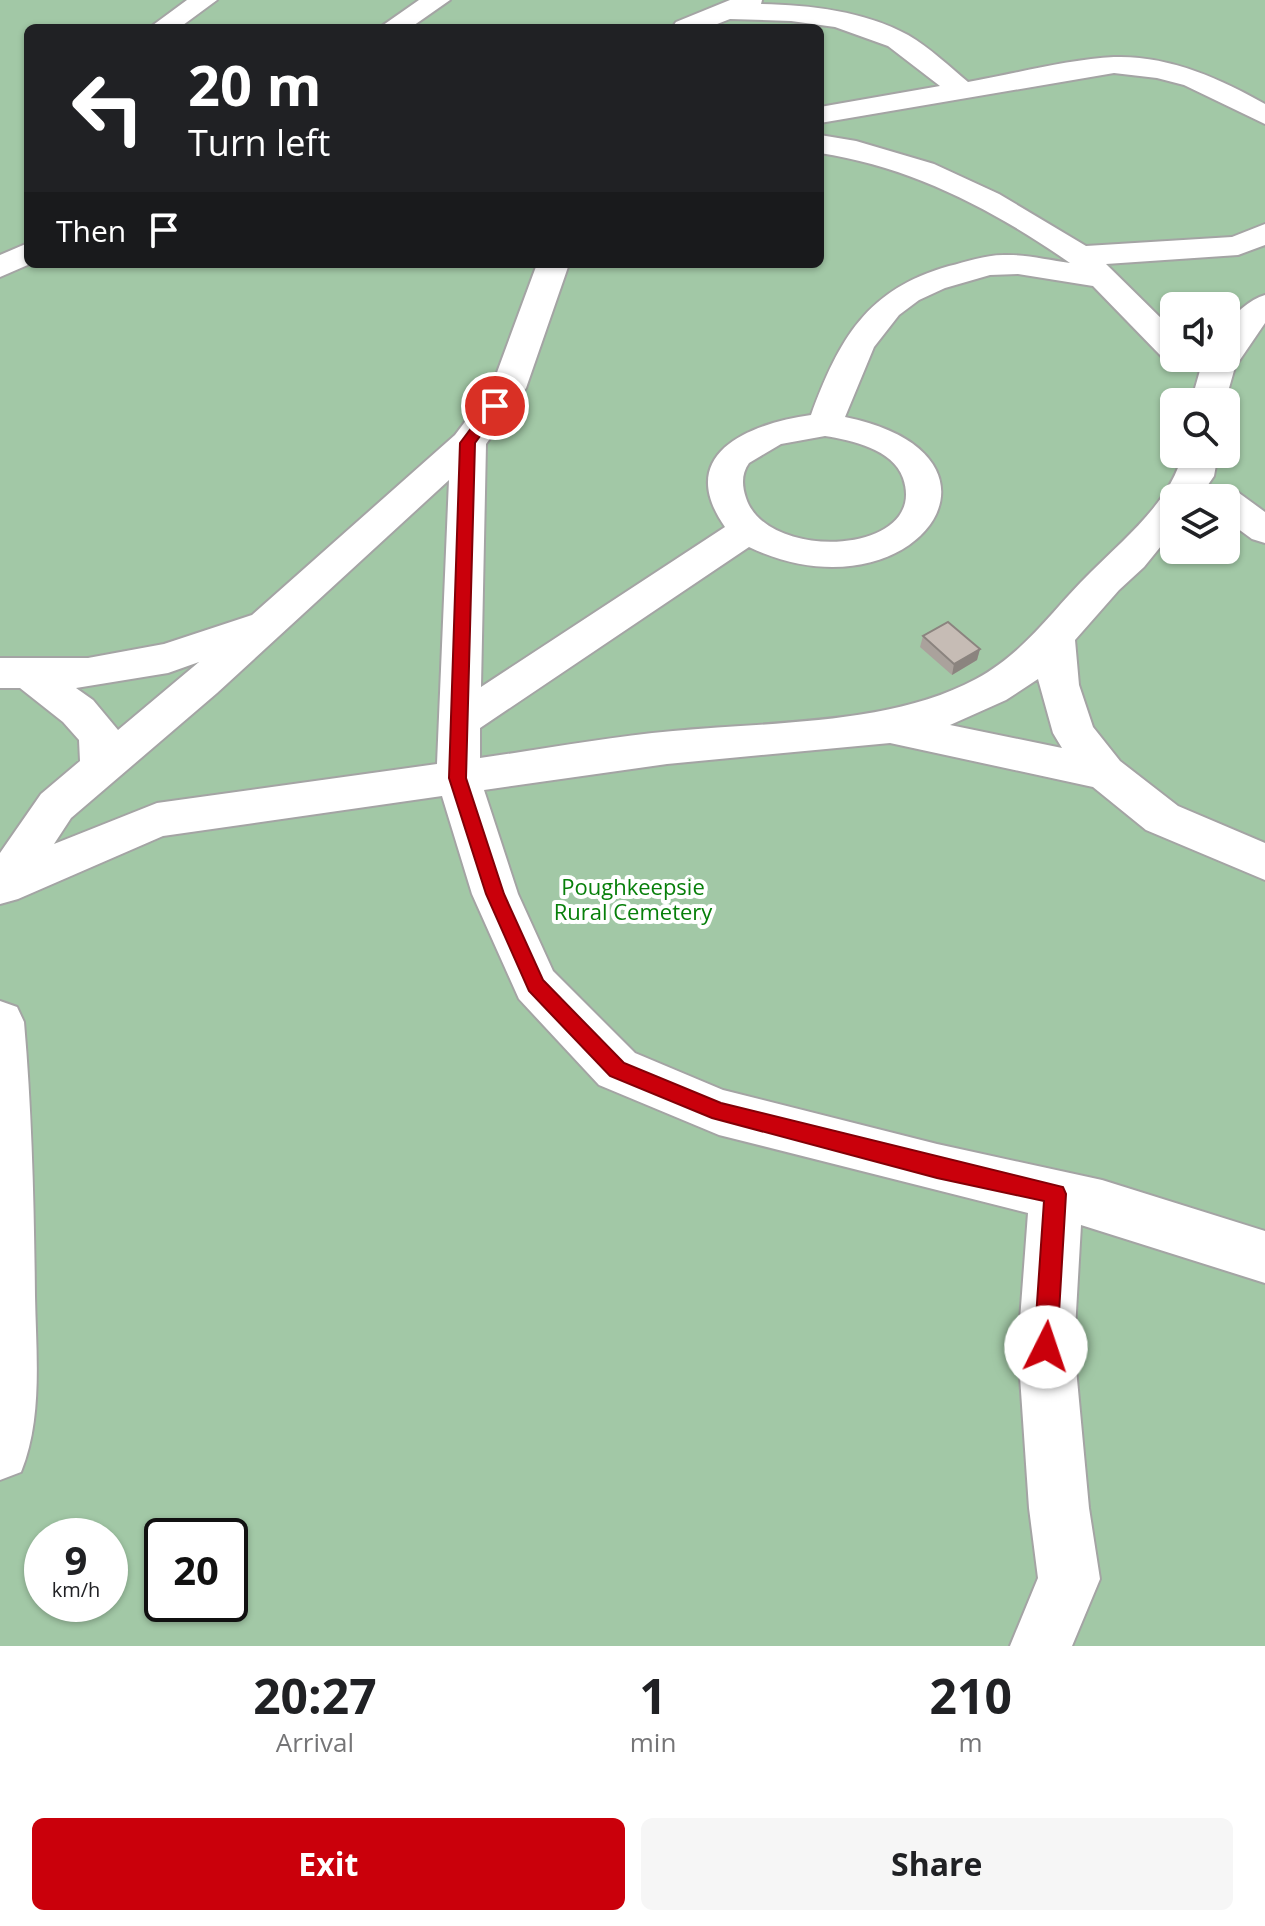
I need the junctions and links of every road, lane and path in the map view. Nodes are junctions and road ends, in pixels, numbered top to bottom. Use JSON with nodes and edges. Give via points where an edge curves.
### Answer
{"nodes":[{"id":1,"x":204,"y":0,"type":"edge"},
{"id":2,"x":437,"y":0,"type":"edge"},
{"id":3,"x":753,"y":0,"type":"edge"},
{"id":4,"x":726,"y":11,"type":"junction"},
{"id":5,"x":168,"y":24,"type":"edge"},
{"id":6,"x":398,"y":24,"type":"edge"},
{"id":7,"x":695,"y":24,"type":"edge"},
{"id":8,"x":962,"y":90,"type":"junction"},
{"id":9,"x":824,"y":114,"type":"edge"},
{"id":10,"x":1265,"y":116,"type":"edge"},
{"id":11,"x":824,"y":145,"type":"edge"},
{"id":12,"x":1023,"y":219,"type":"junction"},
{"id":13,"x":1265,"y":233,"type":"edge"},
{"id":14,"x":24,"y":254,"type":"edge"},
{"id":15,"x":1080,"y":256,"type":"junction"},
{"id":16,"x":1003,"y":263,"type":"junction"},
{"id":17,"x":0,"y":268,"type":"edge"},
{"id":18,"x":552,"y":268,"type":"edge"},
{"id":19,"x":1103,"y":278,"type":"junction"},
{"id":20,"x":1265,"y":305,"type":"edge"},
{"id":21,"x":1240,"y":333,"type":"edge"},
{"id":22,"x":1160,"y":336,"type":"edge"},
{"id":23,"x":825,"y":425,"type":"junction"},
{"id":24,"x":468,"y":443,"type":"junction"},
{"id":25,"x":1240,"y":512,"type":"edge"},
{"id":26,"x":1160,"y":525,"type":"edge"},
{"id":27,"x":749,"y":529,"type":"junction"},
{"id":28,"x":1265,"y":530,"type":"edge"},
{"id":29,"x":269,"y":622,"type":"junction"},
{"id":30,"x":1055,"y":638,"type":"junction"},
{"id":31,"x":15,"y":674,"type":"edge"},
{"id":32,"x":460,"y":721,"type":"junction"},
{"id":33,"x":890,"y":727,"type":"junction"},
{"id":34,"x":102,"y":767,"type":"junction"},
{"id":35,"x":1105,"y":773,"type":"junction"},
{"id":36,"x":458,"y":778,"type":"junction"},
{"id":37,"x":1265,"y":862,"type":"edge"},
{"id":38,"x":1,"y":888,"type":"edge"},
{"id":39,"x":0,"y":1022,"type":"edge"},
{"id":40,"x":1056,"y":1194,"type":"junction"},
{"id":41,"x":1265,"y":1257,"type":"edge"},
{"id":42,"x":0,"y":1451,"type":"edge"},
{"id":43,"x":1041,"y":1646,"type":"edge"}],
"edges":[{"from":1,"to":5,"type":"lane"},
{"from":2,"to":6,"type":"lane"},
{"from":3,"to":4,"type":"lane"},
{"from":4,"to":7,"type":"lane"},
{"from":4,"to":8,"type":"lane","via":[[790,11],[847,23],[896,40]]},
{"from":8,"to":9,"type":"lane"},
{"from":8,"to":10,"type":"lane","via":[[1114,65],[1157,67],[1198,79]]},
{"from":11,"to":12,"type":"lane","via":[[899,160]]},
{"from":12,"to":15,"type":"lane"},
{"from":12,"to":16,"type":"lane"},
{"from":13,"to":15,"type":"lane","via":[[1238,246]]},
{"from":14,"to":17,"type":"lane"},
{"from":15,"to":19,"type":"lane"},
{"from":16,"to":19,"type":"lane"},
{"from":16,"to":23,"type":"lane","via":[[943,276],[895,299],[847,364]]},
{"from":18,"to":24,"type":"lane","via":[[509,388]]},
{"from":19,"to":22,"type":"lane"},
{"from":20,"to":21,"type":"lane"},
{"from":23,"to":27,"type":"lane","via":[[765,435],[728,467],[725,488],[731,509]]},
{"from":23,"to":27,"type":"lane","via":[[871,436],[907,457],[922,477],[926,498],[919,519],[901,537],[842,556],[776,544]]},
{"from":24,"to":29,"type":"lane"},
{"from":24,"to":32,"type":"lane"},
{"from":25,"to":28,"type":"lane"},
{"from":26,"to":30,"type":"lane"},
{"from":27,"to":32,"type":"lane"},
{"from":29,"to":31,"type":"lane","via":[[168,658],[88,673]]},
{"from":29,"to":34,"type":"lane"},
{"from":30,"to":33,"type":"lane","via":[[1032,663],[992,689],[951,709]]},
{"from":30,"to":35,"type":"lane","via":[[1059,685],[1074,733]]},
{"from":31,"to":34,"type":"lane","via":[[78,711],[100,735]]},
{"from":32,"to":36,"type":"lane"},
{"from":33,"to":35,"type":"lane"},
{"from":33,"to":36,"type":"lane","via":[[667,748]]},
{"from":34,"to":38,"type":"lane","via":[[56,806]]},
{"from":35,"to":37,"type":"lane","via":[[1162,818]]},
{"from":36,"to":38,"type":"lane","via":[[157,820]]},
{"from":36,"to":40,"type":"lane","via":[[495,894],[536,985],[617,1069],[719,1112]]},
{"from":39,"to":42,"type":"lane","via":[[9,1240],[7,1409]]},
{"from":40,"to":41,"type":"lane"},
{"from":40,"to":43,"type":"lane","via":[[1046,1347],[1069,1579]]}]}
